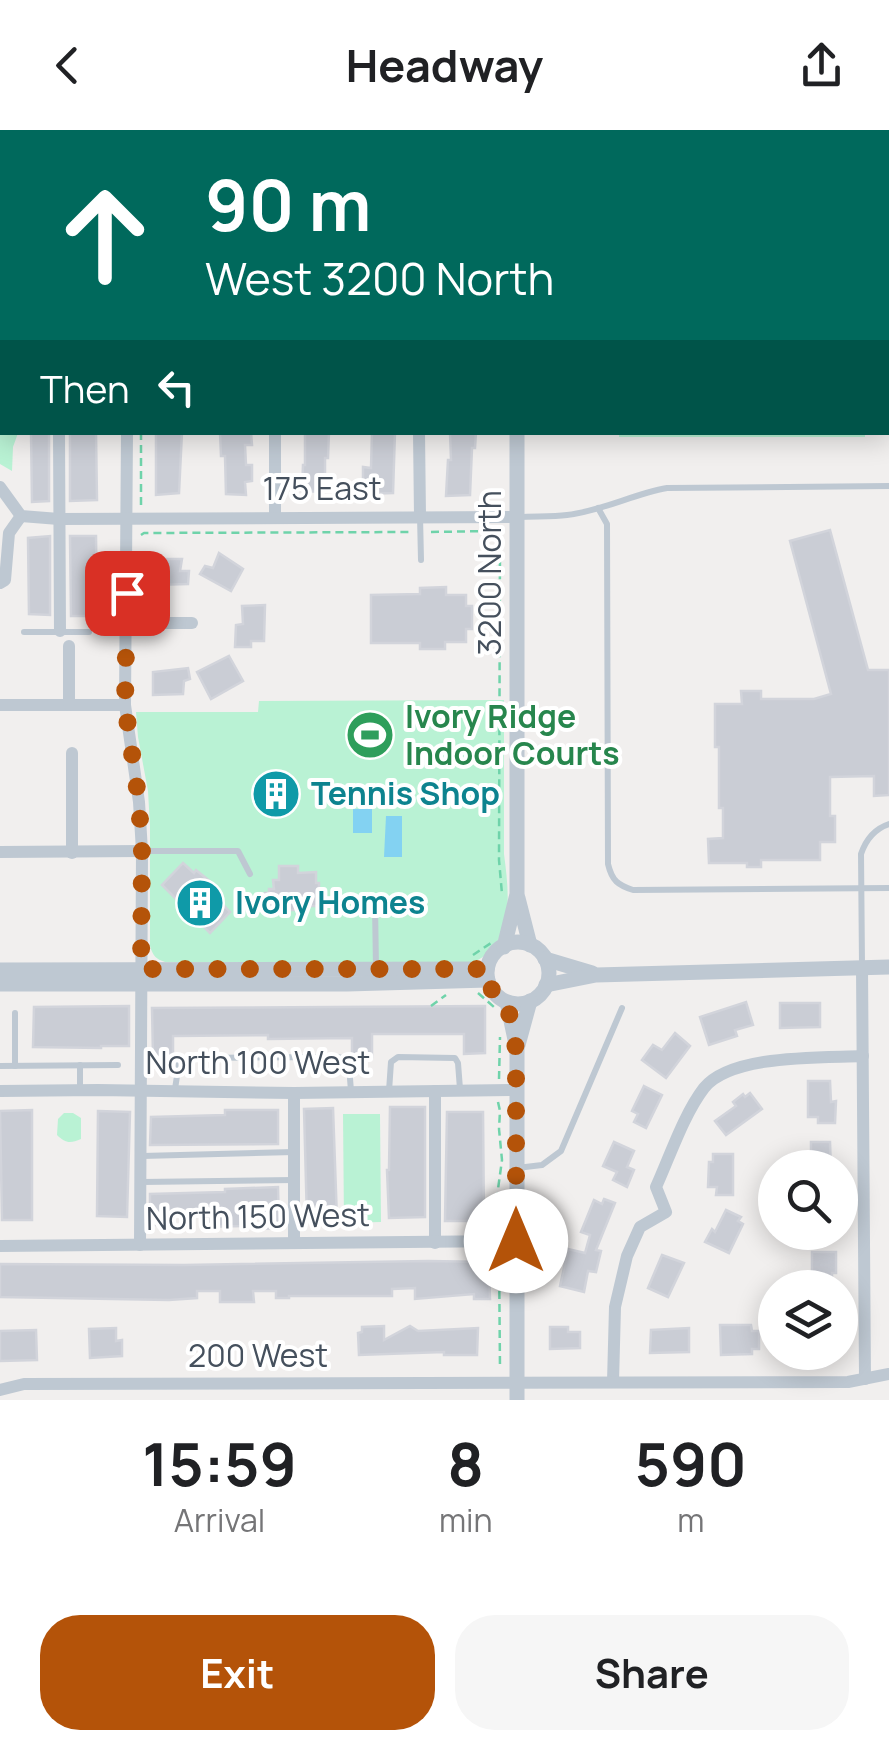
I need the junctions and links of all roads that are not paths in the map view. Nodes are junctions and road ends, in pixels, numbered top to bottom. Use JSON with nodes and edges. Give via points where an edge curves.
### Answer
{"nodes":[{"id":1,"x":59,"y":435,"type":"edge"},
{"id":2,"x":127,"y":435,"type":"edge"},
{"id":3,"x":275,"y":435,"type":"edge"},
{"id":4,"x":419,"y":435,"type":"edge"},
{"id":5,"x":517,"y":435,"type":"edge"},
{"id":6,"x":889,"y":486,"type":"edge"},
{"id":7,"x":0,"y":488,"type":"edge"},
{"id":8,"x":598,"y":508,"type":"junction"},
{"id":9,"x":21,"y":516,"type":"junction"},
{"id":10,"x":276,"y":516,"type":"junction"},
{"id":11,"x":420,"y":516,"type":"junction"},
{"id":12,"x":517,"y":516,"type":"junction"},
{"id":13,"x":127,"y":518,"type":"junction"},
{"id":14,"x":59,"y":519,"type":"junction"},
{"id":15,"x":421,"y":560,"type":"dead end"},
{"id":16,"x":3,"y":582,"type":"edge"},
{"id":17,"x":127,"y":623,"type":"junction"},
{"id":18,"x":192,"y":623,"type":"dead end"},
{"id":19,"x":60,"y":631,"type":"junction"},
{"id":20,"x":24,"y":632,"type":"dead end"},
{"id":21,"x":88,"y":632,"type":"dead end"},
{"id":22,"x":70,"y":646,"type":"dead end"},
{"id":23,"x":0,"y":705,"type":"edge"},
{"id":24,"x":69,"y":705,"type":"junction"},
{"id":25,"x":125,"y":705,"type":"junction"},
{"id":26,"x":72,"y":753,"type":"dead end"},
{"id":27,"x":889,"y":824,"type":"edge"},
{"id":28,"x":0,"y":852,"type":"edge"},
{"id":29,"x":142,"y":852,"type":"junction"},
{"id":30,"x":72,"y":854,"type":"junction"},
{"id":31,"x":250,"y":874,"type":"dead end"},
{"id":32,"x":861,"y":888,"type":"junction"},
{"id":33,"x":889,"y":888,"type":"edge"},
{"id":34,"x":510,"y":897,"type":"junction"},
{"id":35,"x":375,"y":906,"type":"dead end"},
{"id":36,"x":500,"y":942,"type":"junction"},
{"id":37,"x":530,"y":945,"type":"junction"},
{"id":38,"x":545,"y":959,"type":"junction"},
{"id":39,"x":862,"y":967,"type":"junction"},
{"id":40,"x":889,"y":967,"type":"edge"},
{"id":41,"x":376,"y":969,"type":"junction"},
{"id":42,"x":0,"y":970,"type":"edge"},
{"id":43,"x":596,"y":975,"type":"junction"},
{"id":44,"x":141,"y":976,"type":"junction"},
{"id":45,"x":484,"y":980,"type":"junction"},
{"id":46,"x":0,"y":984,"type":"edge"},
{"id":47,"x":546,"y":985,"type":"junction"},
{"id":48,"x":530,"y":1001,"type":"junction"},
{"id":49,"x":501,"y":1006,"type":"junction"},
{"id":50,"x":622,"y":1008,"type":"dead end"},
{"id":51,"x":15,"y":1014,"type":"dead end"},
{"id":52,"x":516,"y":1049,"type":"junction"},
{"id":53,"x":863,"y":1056,"type":"junction"},
{"id":54,"x":80,"y":1065,"type":"junction"},
{"id":55,"x":118,"y":1065,"type":"dead end"},
{"id":56,"x":0,"y":1066,"type":"edge"},
{"id":57,"x":15,"y":1066,"type":"junction"},
{"id":58,"x":80,"y":1090,"type":"junction"},
{"id":59,"x":141,"y":1090,"type":"junction"},
{"id":60,"x":435,"y":1090,"type":"junction"},
{"id":61,"x":460,"y":1090,"type":"junction"},
{"id":62,"x":516,"y":1090,"type":"junction"},
{"id":63,"x":174,"y":1091,"type":"junction"},
{"id":64,"x":0,"y":1092,"type":"edge"},
{"id":65,"x":351,"y":1092,"type":"junction"},
{"id":66,"x":389,"y":1092,"type":"junction"},
{"id":67,"x":294,"y":1093,"type":"junction"},
{"id":68,"x":294,"y":1152,"type":"junction"},
{"id":69,"x":141,"y":1156,"type":"junction"},
{"id":70,"x":516,"y":1168,"type":"junction"},
{"id":71,"x":294,"y":1180,"type":"junction"},
{"id":72,"x":140,"y":1182,"type":"junction"},
{"id":73,"x":516,"y":1241,"type":"junction"},
{"id":74,"x":294,"y":1242,"type":"junction"},
{"id":75,"x":435,"y":1243,"type":"junction"},
{"id":76,"x":0,"y":1246,"type":"edge"},
{"id":77,"x":140,"y":1246,"type":"junction"},
{"id":78,"x":889,"y":1374,"type":"edge"},
{"id":79,"x":865,"y":1379,"type":"junction"},
{"id":80,"x":517,"y":1382,"type":"junction"},
{"id":81,"x":613,"y":1382,"type":"junction"},
{"id":82,"x":0,"y":1390,"type":"edge"},
{"id":83,"x":517,"y":1400,"type":"edge"}],
"edges":[{"from":1,"to":14,"type":"street"},
{"from":2,"to":13,"type":"street"},
{"from":3,"to":10,"type":"street"},
{"from":4,"to":11,"type":"street"},
{"from":5,"to":12,"type":"street","name":"3200 North"},
{"from":6,"to":8,"type":"lane","via":[[668,488]]},
{"from":7,"to":9,"type":"street"},
{"from":8,"to":12,"type":"lane"},
{"from":8,"to":32,"type":"lane","via":[[606,524],[611,877],[634,890]]},
{"from":9,"to":14,"type":"street","name":"175 East"},
{"from":9,"to":16,"type":"street","via":[[9,533]]},
{"from":10,"to":11,"type":"street","name":"175 East"},
{"from":10,"to":13,"type":"street","name":"175 East"},
{"from":11,"to":12,"type":"street","name":"175 East"},
{"from":11,"to":15,"type":"lane"},
{"from":12,"to":34,"type":"street","name":"3200 North"},
{"from":13,"to":14,"type":"street","name":"175 East"},
{"from":13,"to":17,"type":"street"},
{"from":14,"to":19,"type":"street"},
{"from":17,"to":18,"type":"street"},
{"from":17,"to":25,"type":"street"},
{"from":19,"to":20,"type":"lane"},
{"from":19,"to":21,"type":"lane"},
{"from":22,"to":24,"type":"street"},
{"from":23,"to":24,"type":"street"},
{"from":24,"to":25,"type":"street"},
{"from":25,"to":29,"type":"street"},
{"from":26,"to":30,"type":"street"},
{"from":27,"to":32,"type":"lane","via":[[865,842]]},
{"from":28,"to":30,"type":"street"},
{"from":29,"to":30,"type":"street"},
{"from":29,"to":31,"type":"lane","via":[[238,851]]},
{"from":29,"to":44,"type":"street"},
{"from":32,"to":33,"type":"lane"},
{"from":32,"to":39,"type":"lane"},
{"from":34,"to":36,"type":"street"},
{"from":34,"to":37,"type":"street"},
{"from":35,"to":41,"type":"lane"},
{"from":36,"to":37,"type":"street"},
{"from":36,"to":45,"type":"street"},
{"from":37,"to":38,"type":"street"},
{"from":38,"to":43,"type":"street"},
{"from":38,"to":47,"type":"street"},
{"from":39,"to":40,"type":"street"},
{"from":39,"to":43,"type":"street"},
{"from":39,"to":53,"type":"street"},
{"from":41,"to":44,"type":"street"},
{"from":41,"to":45,"type":"street"},
{"from":42,"to":44,"type":"street"},
{"from":43,"to":47,"type":"street"},
{"from":44,"to":45,"type":"street","via":[[347,984]]},
{"from":44,"to":46,"type":"street"},
{"from":44,"to":59,"type":"street"},
{"from":45,"to":49,"type":"street"},
{"from":47,"to":48,"type":"street"},
{"from":48,"to":49,"type":"street"},
{"from":48,"to":52,"type":"street"},
{"from":49,"to":52,"type":"street"},
{"from":50,"to":70,"type":"lane","via":[[560,1151],[542,1165]]},
{"from":51,"to":57,"type":"lane"},
{"from":52,"to":62,"type":"street"},
{"from":53,"to":79,"type":"street"},
{"from":53,"to":81,"type":"street","via":[[756,1062],[706,1084],[656,1187],[666,1212],[640,1227],[628,1256],[614,1308]]},
{"from":54,"to":55,"type":"lane"},
{"from":54,"to":57,"type":"lane"},
{"from":54,"to":58,"type":"lane"},
{"from":56,"to":57,"type":"lane"},
{"from":58,"to":59,"type":"street","name":"North 100 West"},
{"from":58,"to":64,"type":"street","name":"North 100 West"},
{"from":59,"to":63,"type":"street","name":"North 100 West"},
{"from":59,"to":69,"type":"street"},
{"from":60,"to":61,"type":"street","name":"North 100 West"},
{"from":60,"to":66,"type":"street","name":"North 100 West"},
{"from":60,"to":75,"type":"street"},
{"from":61,"to":62,"type":"street","name":"North 100 West"},
{"from":61,"to":66,"type":"lane","via":[[456,1058],[398,1057],[391,1062]]},
{"from":62,"to":70,"type":"street"},
{"from":63,"to":65,"type":"lane","via":[[178,1063],[187,1058],[337,1057],[349,1066]]},
{"from":63,"to":67,"type":"street","name":"North 100 West"},
{"from":65,"to":66,"type":"street","name":"North 100 West"},
{"from":65,"to":67,"type":"street","name":"North 100 West"},
{"from":67,"to":68,"type":"street"},
{"from":68,"to":69,"type":"lane"},
{"from":68,"to":71,"type":"street"},
{"from":69,"to":72,"type":"street"},
{"from":70,"to":73,"type":"street"},
{"from":71,"to":72,"type":"lane"},
{"from":71,"to":74,"type":"street"},
{"from":72,"to":77,"type":"street"},
{"from":73,"to":75,"type":"street","name":"North 150 West"},
{"from":73,"to":80,"type":"street"},
{"from":74,"to":75,"type":"street","name":"North 150 West"},
{"from":74,"to":77,"type":"street","name":"North 150 West"},
{"from":76,"to":77,"type":"street","name":"North 150 West"},
{"from":78,"to":79,"type":"street","name":"200 West"},
{"from":79,"to":81,"type":"street","name":"200 West"},
{"from":80,"to":81,"type":"street","name":"200 West"},
{"from":80,"to":82,"type":"street","name":"200 West","via":[[421,1390],[24,1384]]},
{"from":80,"to":83,"type":"street"}]}
